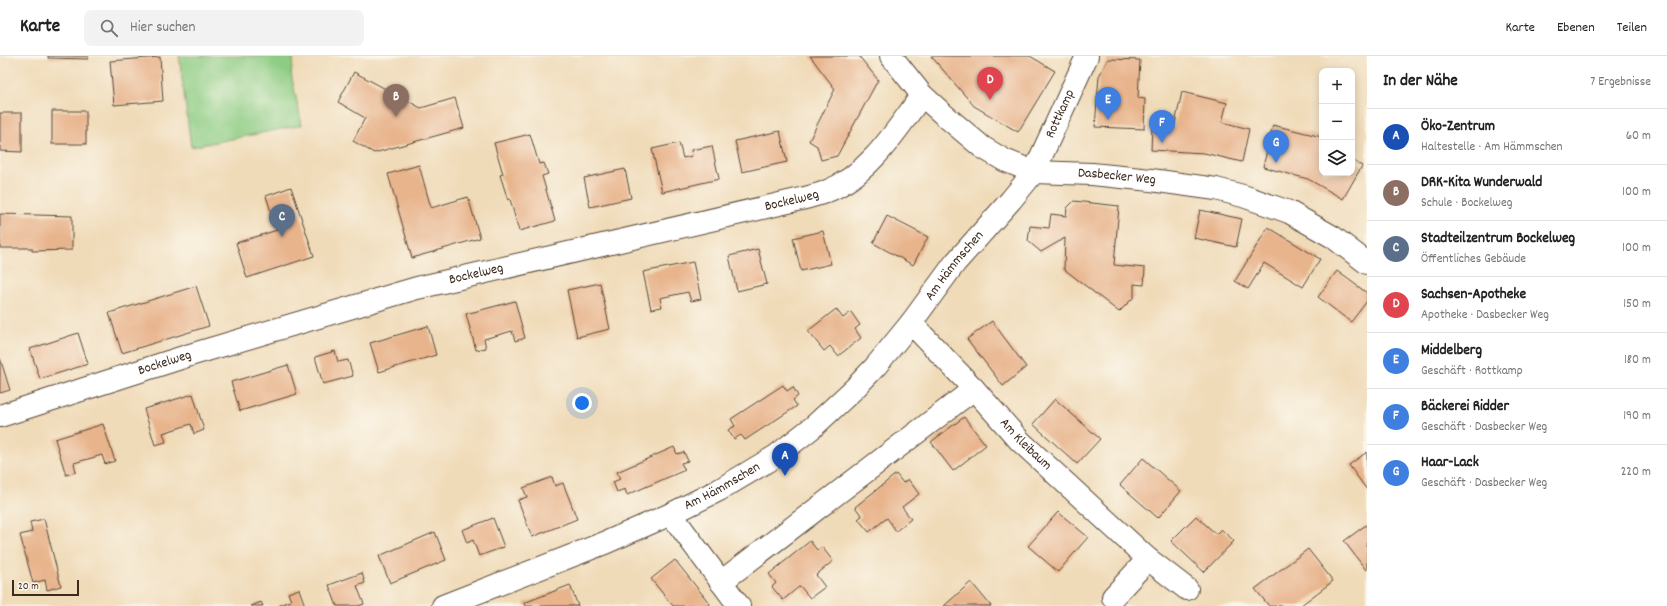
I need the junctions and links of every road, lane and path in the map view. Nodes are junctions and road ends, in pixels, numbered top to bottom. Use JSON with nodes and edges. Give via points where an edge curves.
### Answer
{"nodes":[{"id":1,"x":891,"y":56,"type":"edge"},
{"id":2,"x":1087,"y":56,"type":"edge"},
{"id":3,"x":922,"y":95,"type":"junction"},
{"id":4,"x":1034,"y":172,"type":"junction"},
{"id":5,"x":1367,"y":263,"type":"edge"},
{"id":6,"x":911,"y":323,"type":"junction"},
{"id":7,"x":974,"y":389,"type":"junction"},
{"id":8,"x":0,"y":416,"type":"edge"},
{"id":9,"x":671,"y":514,"type":"junction"},
{"id":10,"x":1148,"y":559,"type":"junction"},
{"id":11,"x":721,"y":582,"type":"junction"},
{"id":12,"x":1188,"y":589,"type":"dead end"},
{"id":13,"x":1114,"y":597,"type":"dead end"},
{"id":14,"x":443,"y":606,"type":"edge"},
{"id":15,"x":739,"y":606,"type":"edge"}],
"edges":[{"from":1,"to":3,"type":"street","name":"Dasbecker Weg"},
{"from":2,"to":4,"type":"street","name":"Rottkamp"},
{"from":3,"to":4,"type":"street","name":"Dasbecker Weg","via":[[982,147],[1004,160]]},
{"from":3,"to":8,"type":"street","name":"Bockelweg","via":[[870,162],[848,180],[825,192],[417,288],[190,355]]},
{"from":4,"to":5,"type":"street","name":"Dasbecker Weg","via":[[1151,180],[1216,189],[1243,196],[1289,212],[1333,237]]},
{"from":4,"to":6,"type":"street","name":"Am Hämmschen","via":[[955,264]]},
{"from":6,"to":7,"type":"street","name":"Am Kleibaum"},
{"from":6,"to":9,"type":"street","name":"Am Hämmschen","via":[[855,388],[796,442],[719,490]]},
{"from":7,"to":10,"type":"street","name":"Am Kleibaum","via":[[1020,441]]},
{"from":7,"to":11,"type":"street"},
{"from":9,"to":11,"type":"street"},
{"from":9,"to":14,"type":"street","name":"Am Hämmschen","via":[[607,542]]},
{"from":10,"to":12,"type":"street","name":"Am Kleibaum"},
{"from":10,"to":13,"type":"street"},
{"from":11,"to":15,"type":"street"}]}
